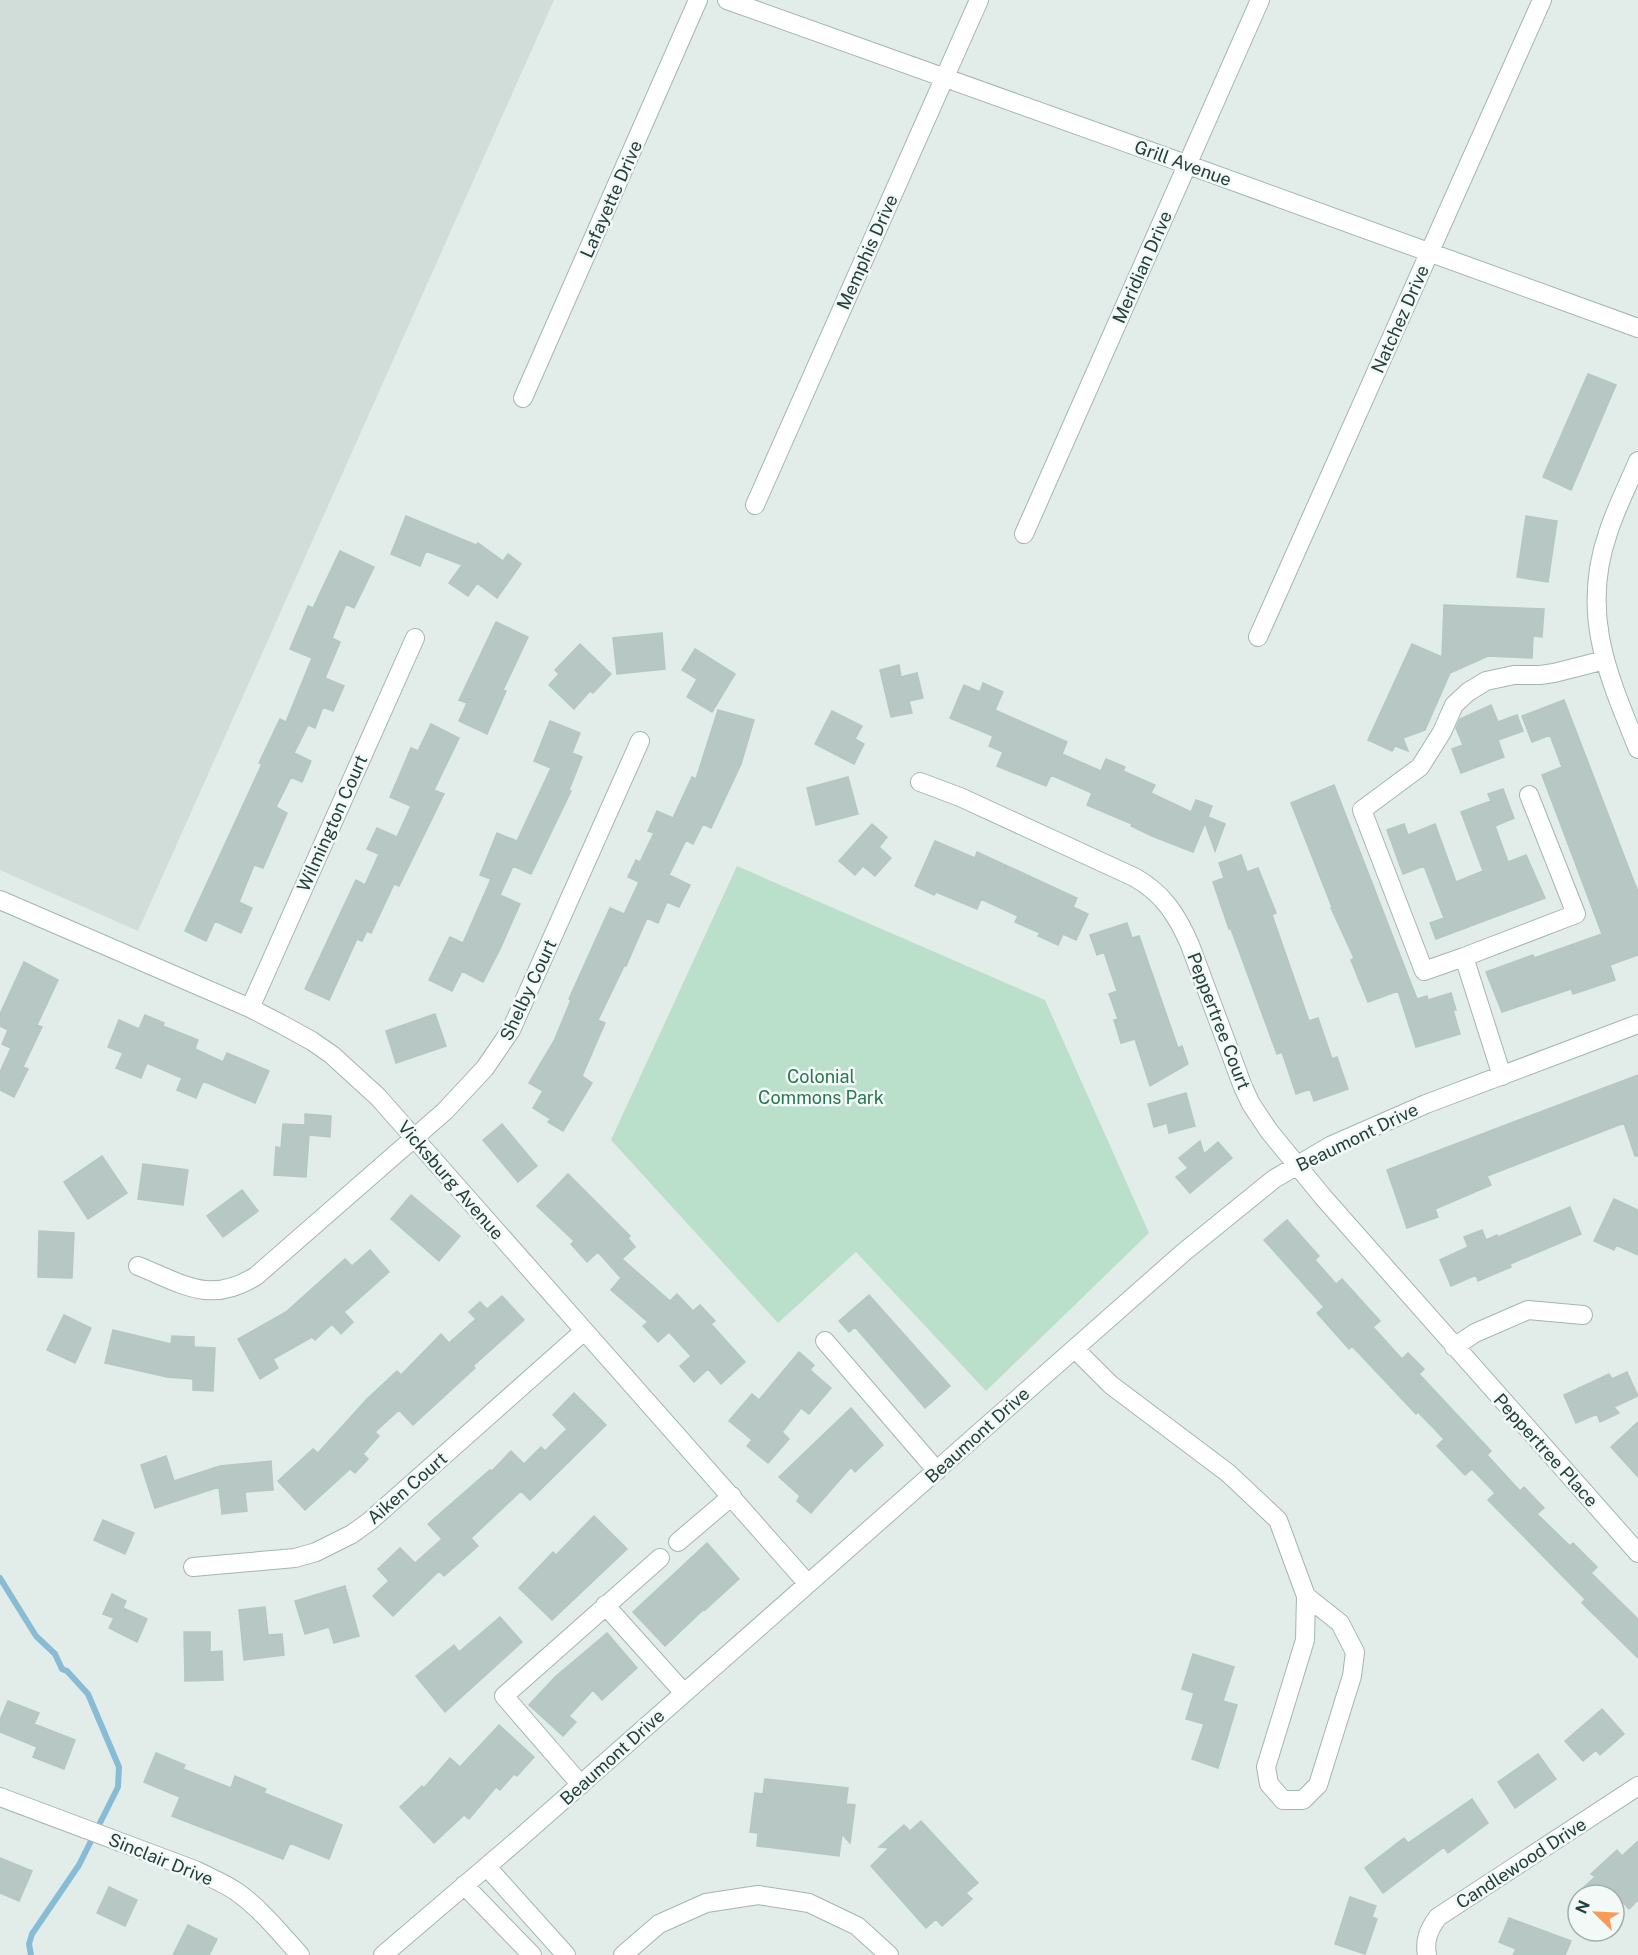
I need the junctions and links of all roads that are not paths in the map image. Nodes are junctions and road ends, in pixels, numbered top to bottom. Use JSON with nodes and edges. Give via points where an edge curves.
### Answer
{"nodes":[{"id":1,"x":698,"y":0,"type":"edge"},
{"id":2,"x":728,"y":0,"type":"edge"},
{"id":3,"x":979,"y":0,"type":"edge"},
{"id":4,"x":1260,"y":0,"type":"edge"},
{"id":5,"x":1542,"y":0,"type":"edge"},
{"id":6,"x":944,"y":78,"type":"junction"},
{"id":7,"x":1188,"y":164,"type":"junction"},
{"id":8,"x":1431,"y":251,"type":"junction"},
{"id":9,"x":1638,"y":328,"type":"edge"},
{"id":10,"x":523,"y":398,"type":"dead end"},
{"id":11,"x":1638,"y":461,"type":"edge"},
{"id":12,"x":755,"y":505,"type":"dead end"},
{"id":13,"x":1024,"y":534,"type":"dead end"},
{"id":14,"x":1258,"y":637,"type":"dead end"},
{"id":15,"x":415,"y":638,"type":"dead end"},
{"id":16,"x":1605,"y":660,"type":"junction"},
{"id":17,"x":640,"y":741,"type":"dead end"},
{"id":18,"x":1638,"y":749,"type":"edge"},
{"id":19,"x":920,"y":782,"type":"dead end"},
{"id":20,"x":1529,"y":795,"type":"dead end"},
{"id":21,"x":0,"y":900,"type":"edge"},
{"id":22,"x":1464,"y":957,"type":"junction"},
{"id":23,"x":250,"y":1008,"type":"junction"},
{"id":24,"x":1638,"y":1024,"type":"edge"},
{"id":25,"x":1502,"y":1076,"type":"junction"},
{"id":26,"x":413,"y":1137,"type":"junction"},
{"id":27,"x":1297,"y":1165,"type":"junction"},
{"id":28,"x":138,"y":1266,"type":"dead end"},
{"id":29,"x":1583,"y":1315,"type":"dead end"},
{"id":30,"x":584,"y":1331,"type":"junction"},
{"id":31,"x":825,"y":1341,"type":"dead end"},
{"id":32,"x":1454,"y":1347,"type":"junction"},
{"id":33,"x":1075,"y":1349,"type":"junction"},
{"id":34,"x":937,"y":1471,"type":"junction"},
{"id":35,"x":732,"y":1496,"type":"junction"},
{"id":36,"x":678,"y":1542,"type":"dead end"},
{"id":37,"x":1638,"y":1553,"type":"edge"},
{"id":38,"x":660,"y":1558,"type":"dead end"},
{"id":39,"x":193,"y":1567,"type":"dead end"},
{"id":40,"x":808,"y":1584,"type":"junction"},
{"id":41,"x":1306,"y":1596,"type":"junction"},
{"id":42,"x":605,"y":1605,"type":"junction"},
{"id":43,"x":684,"y":1694,"type":"junction"},
{"id":44,"x":581,"y":1785,"type":"junction"},
{"id":45,"x":1638,"y":1786,"type":"edge"},
{"id":46,"x":0,"y":1797,"type":"edge"},
{"id":47,"x":487,"y":1867,"type":"junction"},
{"id":48,"x":464,"y":1885,"type":"junction"},
{"id":49,"x":502,"y":1924,"type":"junction"},
{"id":50,"x":300,"y":1955,"type":"edge"},
{"id":51,"x":383,"y":1955,"type":"edge"},
{"id":52,"x":516,"y":1955,"type":"edge"},
{"id":53,"x":532,"y":1955,"type":"edge"},
{"id":54,"x":566,"y":1955,"type":"edge"},
{"id":55,"x":623,"y":1955,"type":"edge"},
{"id":56,"x":889,"y":1955,"type":"edge"},
{"id":57,"x":1427,"y":1955,"type":"edge"}],
"edges":[{"from":1,"to":10,"type":"street","name":"Lafayette Drive"},
{"from":2,"to":6,"type":"street","name":"Grill Avenue"},
{"from":3,"to":6,"type":"street","name":"Memphis Drive"},
{"from":4,"to":7,"type":"street","name":"Meridian Drive"},
{"from":5,"to":8,"type":"street","name":"Natchez Drive"},
{"from":6,"to":7,"type":"street","name":"Grill Avenue"},
{"from":6,"to":12,"type":"street","name":"Memphis Drive"},
{"from":7,"to":8,"type":"street","name":"Grill Avenue"},
{"from":7,"to":13,"type":"street","name":"Meridian Drive"},
{"from":8,"to":9,"type":"street","name":"Grill Avenue"},
{"from":8,"to":14,"type":"street","name":"Natchez Drive"},
{"from":11,"to":16,"type":"street","via":[[1607,533],[1600,562],[1598,633]]},
{"from":15,"to":23,"type":"street","name":"Wilmington Court"},
{"from":16,"to":18,"type":"street"},
{"from":16,"to":22,"type":"street","via":[[1554,673],[1486,681],[1468,692],[1454,705],[1420,767],[1362,810],[1424,971]]},
{"from":17,"to":26,"type":"street","name":"Shelby Court","via":[[511,1030],[485,1068],[445,1111]]},
{"from":19,"to":27,"type":"street","name":"Peppertree Court","via":[[1124,872],[1150,885],[1160,895],[1190,945],[1251,1104]]},
{"from":20,"to":22,"type":"street","via":[[1576,914]]},
{"from":21,"to":23,"type":"street","name":"Vicksburg Avenue"},
{"from":22,"to":25,"type":"street"},
{"from":23,"to":26,"type":"street","name":"Vicksburg Avenue","via":[[332,1055],[378,1097]]},
{"from":24,"to":25,"type":"street","name":"Beaumont Drive"},
{"from":25,"to":27,"type":"street","name":"Beaumont Drive","via":[[1367,1128]]},
{"from":26,"to":28,"type":"street","name":"Shelby Court","via":[[244,1284],[202,1291]]},
{"from":26,"to":30,"type":"street","name":"Vicksburg Avenue"},
{"from":27,"to":32,"type":"street","name":"Peppertree Court"},
{"from":27,"to":33,"type":"street","name":"Beaumont Drive","via":[[1184,1252]]},
{"from":29,"to":32,"type":"street","via":[[1528,1310]]},
{"from":30,"to":35,"type":"street","name":"Vicksburg Avenue"},
{"from":30,"to":39,"type":"street","name":"Aiken Court","via":[[352,1534],[316,1552],[295,1557]]},
{"from":31,"to":34,"type":"street"},
{"from":32,"to":37,"type":"street","name":"Peppertree Place"},
{"from":33,"to":34,"type":"street","name":"Beaumont Drive"},
{"from":33,"to":41,"type":"street","via":[[1111,1386],[1228,1473],[1278,1520]]},
{"from":34,"to":40,"type":"street","name":"Beaumont Drive"},
{"from":35,"to":36,"type":"street"},
{"from":35,"to":40,"type":"street","name":"Vicksburg Avenue"},
{"from":38,"to":42,"type":"street"},
{"from":40,"to":43,"type":"street","name":"Beaumont Drive"},
{"from":41,"to":41,"type":"street","via":[[1305,1640],[1266,1767],[1269,1784],[1283,1800],[1303,1800],[1318,1785],[1352,1676],[1355,1652],[1340,1623]]},
{"from":42,"to":43,"type":"street"},
{"from":42,"to":44,"type":"street","via":[[504,1696]]},
{"from":43,"to":44,"type":"street","name":"Beaumont Drive"},
{"from":44,"to":47,"type":"street","name":"Beaumont Drive"},
{"from":45,"to":57,"type":"street","name":"Candlewood Drive","via":[[1438,1917],[1428,1935]]},
{"from":46,"to":50,"type":"street","name":"Sinclair Drive","via":[[195,1870],[236,1892]]},
{"from":47,"to":48,"type":"street","name":"Beaumont Drive"},
{"from":47,"to":54,"type":"street"},
{"from":48,"to":49,"type":"street"},
{"from":48,"to":51,"type":"street","name":"Beaumont Drive"},
{"from":49,"to":52,"type":"street","via":[[503,1934]]},
{"from":49,"to":53,"type":"street"},
{"from":55,"to":56,"type":"street","via":[[659,1924],[706,1903],[758,1895],[809,1903],[856,1926]]}]}
